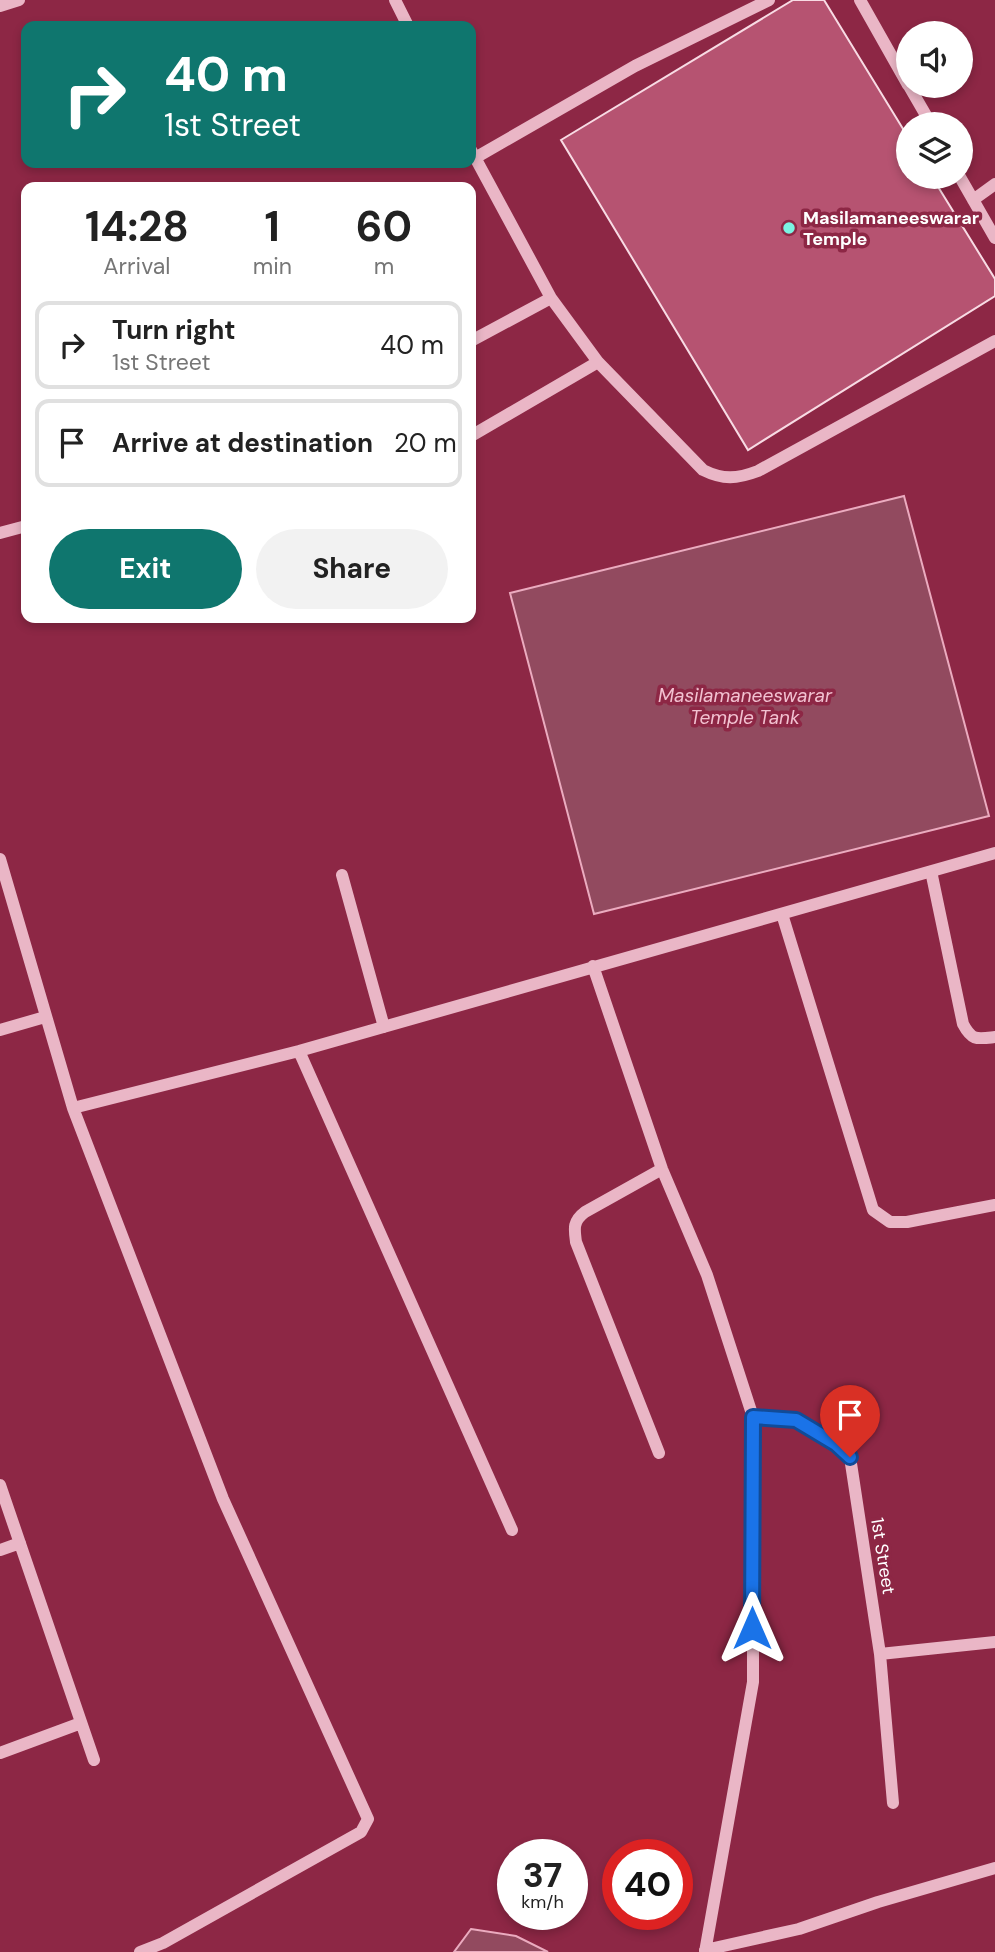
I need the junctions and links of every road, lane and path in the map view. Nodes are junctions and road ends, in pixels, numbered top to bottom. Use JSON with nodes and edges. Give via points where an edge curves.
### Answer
{"nodes":[{"id":1,"x":19,"y":0,"type":"edge"},
{"id":2,"x":395,"y":0,"type":"edge"},
{"id":3,"x":769,"y":0,"type":"edge"},
{"id":4,"x":860,"y":0,"type":"edge"},
{"id":5,"x":0,"y":6,"type":"edge"},
{"id":6,"x":406,"y":21,"type":"edge"},
{"id":7,"x":896,"y":62,"type":"edge"},
{"id":8,"x":476,"y":152,"type":"edge"},
{"id":9,"x":476,"y":160,"type":"edge"},
{"id":10,"x":995,"y":184,"type":"edge"},
{"id":11,"x":967,"y":189,"type":"edge"},
{"id":12,"x":973,"y":200,"type":"junction"},
{"id":13,"x":995,"y":238,"type":"edge"},
{"id":14,"x":551,"y":298,"type":"junction"},
{"id":15,"x":476,"y":338,"type":"edge"},
{"id":16,"x":995,"y":341,"type":"edge"},
{"id":17,"x":598,"y":362,"type":"junction"},
{"id":18,"x":476,"y":433,"type":"edge"},
{"id":19,"x":21,"y":527,"type":"edge"},
{"id":20,"x":0,"y":533,"type":"edge"},
{"id":21,"x":995,"y":853,"type":"edge"},
{"id":22,"x":0,"y":859,"type":"edge"},
{"id":23,"x":931,"y":871,"type":"junction"},
{"id":24,"x":342,"y":875,"type":"dead end"},
{"id":25,"x":782,"y":914,"type":"junction"},
{"id":26,"x":593,"y":966,"type":"junction"},
{"id":27,"x":46,"y":1017,"type":"junction"},
{"id":28,"x":384,"y":1027,"type":"junction"},
{"id":29,"x":0,"y":1030,"type":"edge"},
{"id":30,"x":995,"y":1037,"type":"edge"},
{"id":31,"x":299,"y":1052,"type":"junction"},
{"id":32,"x":73,"y":1108,"type":"junction"},
{"id":33,"x":662,"y":1169,"type":"junction"},
{"id":34,"x":995,"y":1205,"type":"edge"},
{"id":35,"x":753,"y":1417,"type":"junction"},
{"id":36,"x":659,"y":1453,"type":"dead end"},
{"id":37,"x":0,"y":1485,"type":"edge"},
{"id":38,"x":512,"y":1530,"type":"dead end"},
{"id":39,"x":20,"y":1543,"type":"junction"},
{"id":40,"x":0,"y":1550,"type":"edge"},
{"id":41,"x":995,"y":1642,"type":"edge"},
{"id":42,"x":880,"y":1654,"type":"junction"},
{"id":43,"x":81,"y":1723,"type":"junction"},
{"id":44,"x":0,"y":1753,"type":"edge"},
{"id":45,"x":94,"y":1760,"type":"dead end"},
{"id":46,"x":893,"y":1803,"type":"dead end"},
{"id":47,"x":995,"y":1868,"type":"edge"},
{"id":48,"x":705,"y":1951,"type":"edge"},
{"id":49,"x":140,"y":1952,"type":"edge"}],
"edges":[{"from":1,"to":5,"type":"street"},
{"from":2,"to":6,"type":"street"},
{"from":3,"to":8,"type":"street"},
{"from":4,"to":7,"type":"street"},
{"from":9,"to":14,"type":"street"},
{"from":10,"to":12,"type":"street"},
{"from":11,"to":12,"type":"street"},
{"from":12,"to":13,"type":"street"},
{"from":14,"to":15,"type":"street"},
{"from":14,"to":17,"type":"street"},
{"from":16,"to":17,"type":"street","via":[[758,471],[732,479],[703,470]]},
{"from":17,"to":18,"type":"street"},
{"from":19,"to":20,"type":"street"},
{"from":21,"to":23,"type":"street"},
{"from":22,"to":27,"type":"street"},
{"from":23,"to":25,"type":"street"},
{"from":23,"to":30,"type":"street","via":[[963,1024],[969,1035],[978,1039]]},
{"from":24,"to":28,"type":"street"},
{"from":25,"to":26,"type":"street"},
{"from":25,"to":34,"type":"street","via":[[873,1209],[890,1222],[907,1222]]},
{"from":26,"to":28,"type":"street"},
{"from":26,"to":33,"type":"street"},
{"from":27,"to":29,"type":"street"},
{"from":27,"to":32,"type":"street"},
{"from":28,"to":31,"type":"street"},
{"from":31,"to":32,"type":"street"},
{"from":31,"to":38,"type":"street"},
{"from":32,"to":49,"type":"street","via":[[223,1499],[368,1819],[361,1832]]},
{"from":33,"to":35,"type":"street","via":[[707,1276]]},
{"from":33,"to":36,"type":"street","via":[[585,1212],[573,1226]]},
{"from":35,"to":42,"type":"street","name":"1st Street","via":[[796,1420],[850,1457]]},
{"from":35,"to":48,"type":"street","via":[[753,1682]]},
{"from":37,"to":39,"type":"street"},
{"from":39,"to":40,"type":"street"},
{"from":39,"to":43,"type":"street"},
{"from":41,"to":42,"type":"street"},
{"from":42,"to":46,"type":"street","name":"1st Street"},
{"from":43,"to":44,"type":"street"},
{"from":43,"to":45,"type":"street"},
{"from":47,"to":48,"type":"street","via":[[799,1929]]}]}
